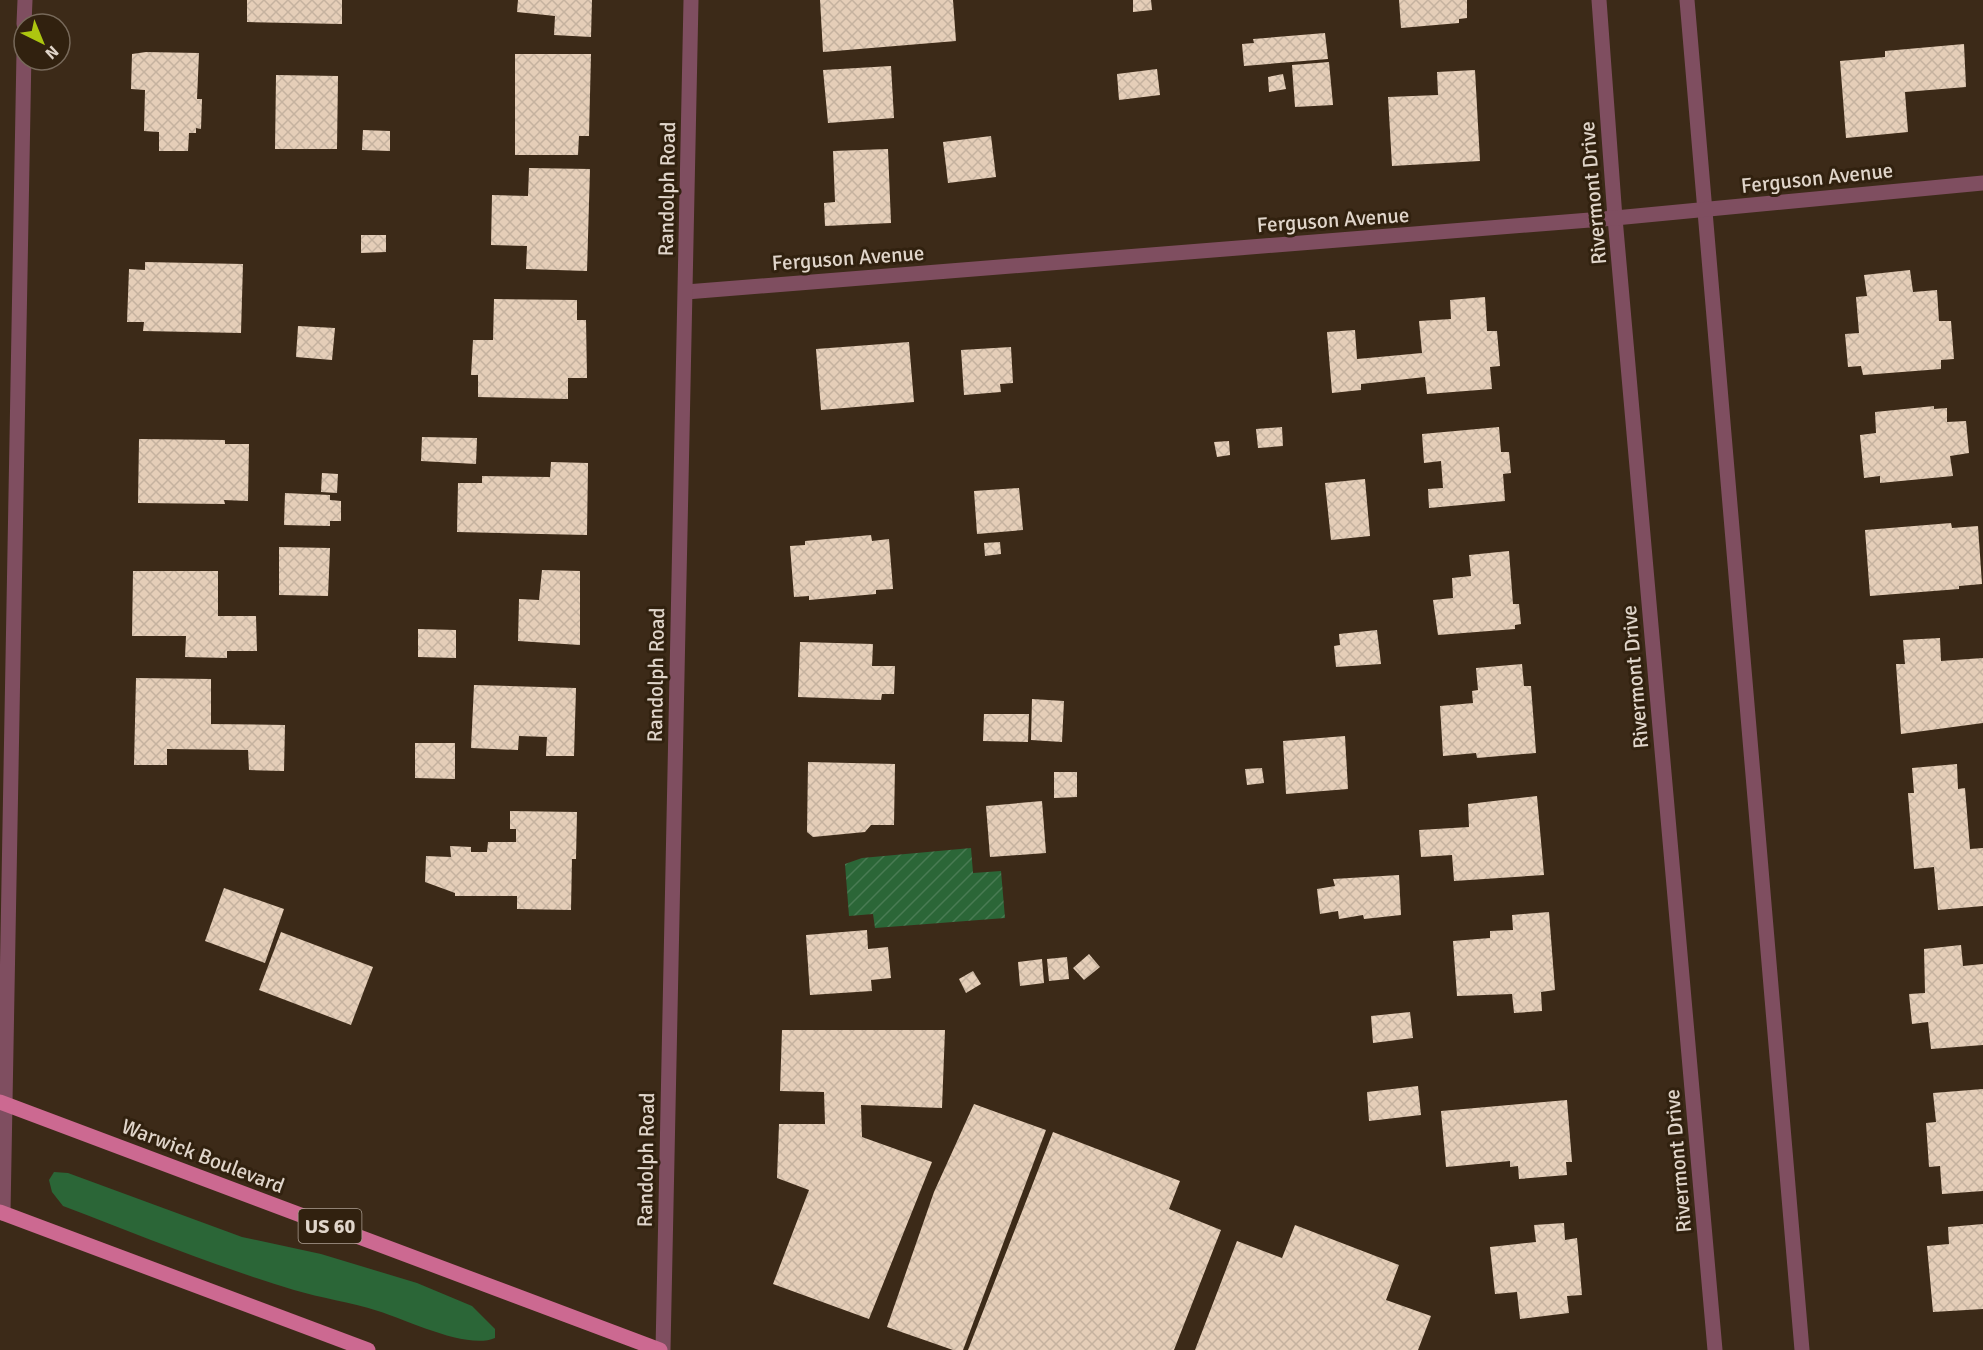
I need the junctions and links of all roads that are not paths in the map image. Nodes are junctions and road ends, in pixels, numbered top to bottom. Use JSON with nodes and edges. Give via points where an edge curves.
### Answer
{"nodes":[{"id":1,"x":691,"y":0,"type":"edge"},
{"id":2,"x":1599,"y":0,"type":"edge"},
{"id":3,"x":1688,"y":0,"type":"edge"},
{"id":4,"x":24,"y":72,"type":"edge"},
{"id":5,"x":1983,"y":183,"type":"edge"},
{"id":6,"x":1704,"y":210,"type":"junction"},
{"id":7,"x":1615,"y":218,"type":"junction"},
{"id":8,"x":686,"y":292,"type":"junction"},
{"id":9,"x":3,"y":1104,"type":"edge"},
{"id":10,"x":2,"y":1213,"type":"edge"},
{"id":11,"x":368,"y":1350,"type":"edge"},
{"id":12,"x":662,"y":1350,"type":"edge"},
{"id":13,"x":1715,"y":1350,"type":"edge"},
{"id":14,"x":1802,"y":1350,"type":"edge"}],
"edges":[{"from":1,"to":8,"type":"street","name":"Randolph Road"},
{"from":2,"to":7,"type":"street","name":"Rivermont Drive"},
{"from":3,"to":6,"type":"street"},
{"from":4,"to":9,"type":"street"},
{"from":5,"to":6,"type":"street","name":"Ferguson Avenue"},
{"from":6,"to":7,"type":"street","name":"Ferguson Avenue"},
{"from":6,"to":14,"type":"street"},
{"from":7,"to":8,"type":"street","name":"Ferguson Avenue"},
{"from":7,"to":13,"type":"street","name":"Rivermont Drive"},
{"from":8,"to":12,"type":"street","name":"Randolph Road"},
{"from":9,"to":10,"type":"street"},
{"from":9,"to":12,"type":"main road","name":"Warwick Boulevard","number":"US 60"},
{"from":10,"to":11,"type":"main road"}]}
